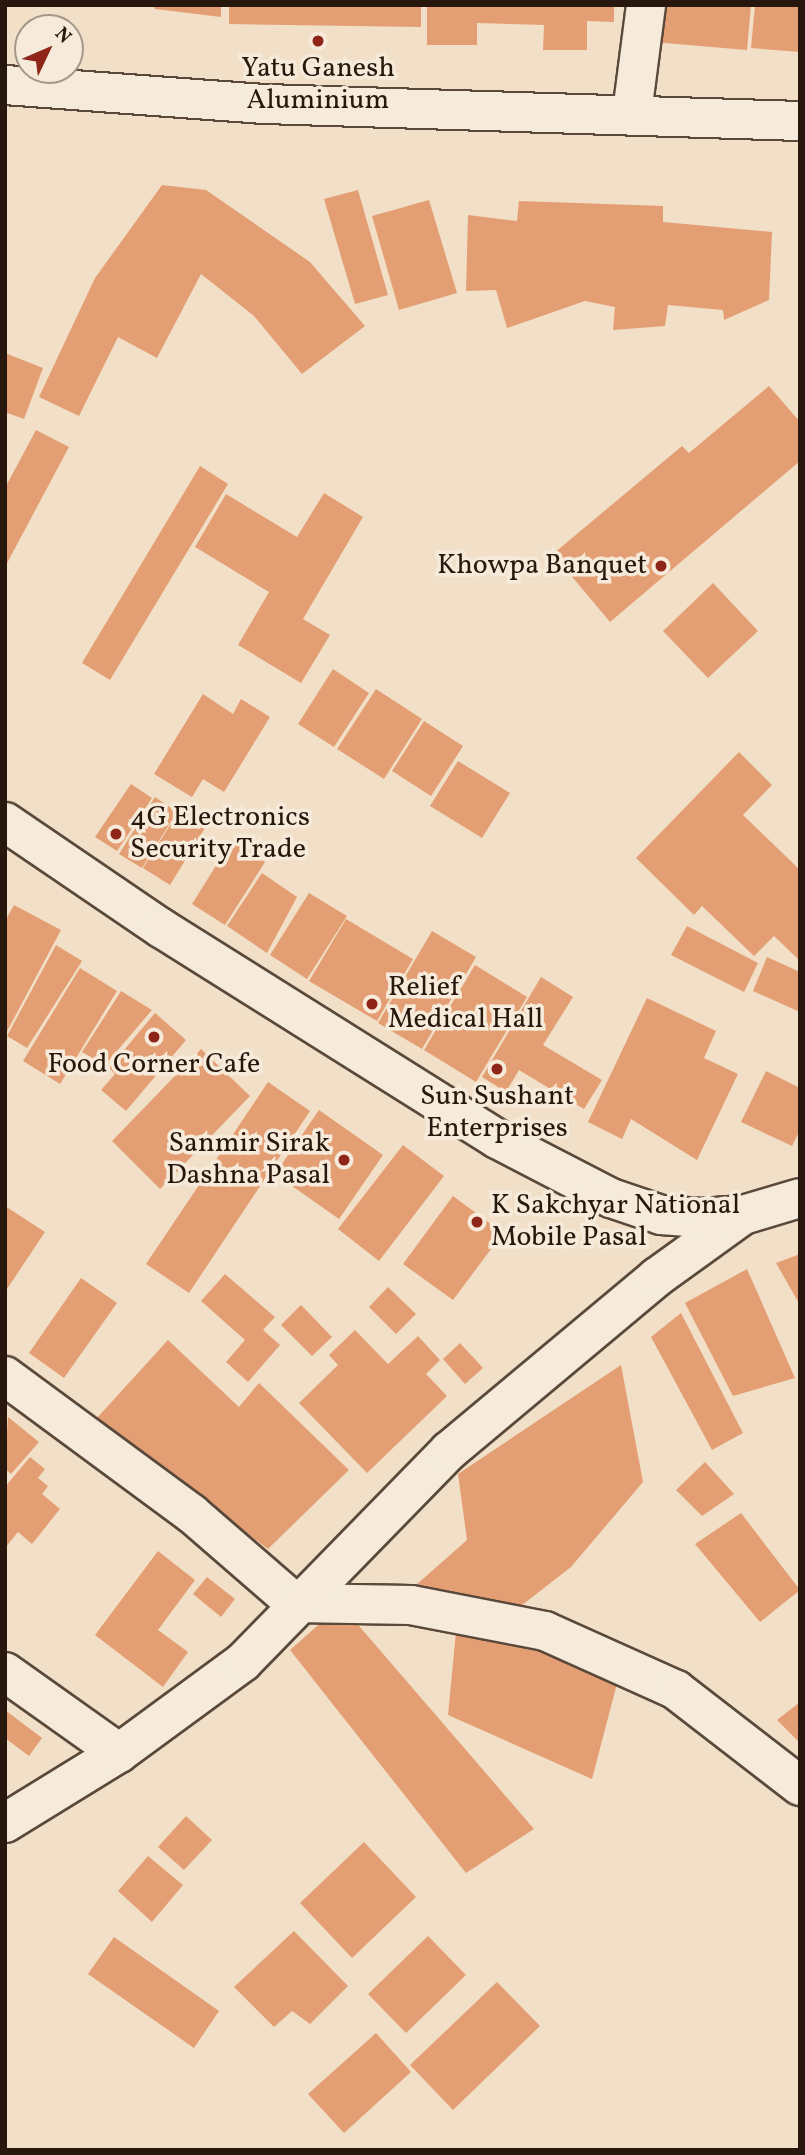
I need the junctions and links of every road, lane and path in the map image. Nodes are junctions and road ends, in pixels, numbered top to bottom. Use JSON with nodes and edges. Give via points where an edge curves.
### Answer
{"nodes":[{"id":1,"x":646,"y":5,"type":"edge"},
{"id":2,"x":5,"y":85,"type":"edge"},
{"id":3,"x":632,"y":113,"type":"junction"},
{"id":4,"x":800,"y":121,"type":"edge"},
{"id":5,"x":5,"y":822,"type":"edge"},
{"id":6,"x":800,"y":1198,"type":"edge"},
{"id":7,"x":743,"y":1215,"type":"junction"},
{"id":8,"x":5,"y":1376,"type":"edge"},
{"id":9,"x":295,"y":1603,"type":"junction"},
{"id":10,"x":5,"y":1672,"type":"edge"},
{"id":11,"x":119,"y":1753,"type":"junction"},
{"id":12,"x":800,"y":1786,"type":"edge"},
{"id":13,"x":5,"y":1823,"type":"edge"}],
"edges":[{"from":1,"to":3,"type":"street"},
{"from":2,"to":3,"type":"street","via":[[265,104]]},
{"from":3,"to":4,"type":"street"},
{"from":5,"to":7,"type":"street","via":[[161,928],[497,1139],[611,1198],[661,1215]]},
{"from":6,"to":7,"type":"street"},
{"from":7,"to":9,"type":"street","via":[[657,1277],[449,1451]]},
{"from":8,"to":9,"type":"street","via":[[191,1513]]},
{"from":9,"to":11,"type":"street","via":[[243,1662]]},
{"from":9,"to":12,"type":"street","via":[[411,1605],[544,1631],[676,1690]]},
{"from":10,"to":11,"type":"street"},
{"from":11,"to":13,"type":"street"}]}
